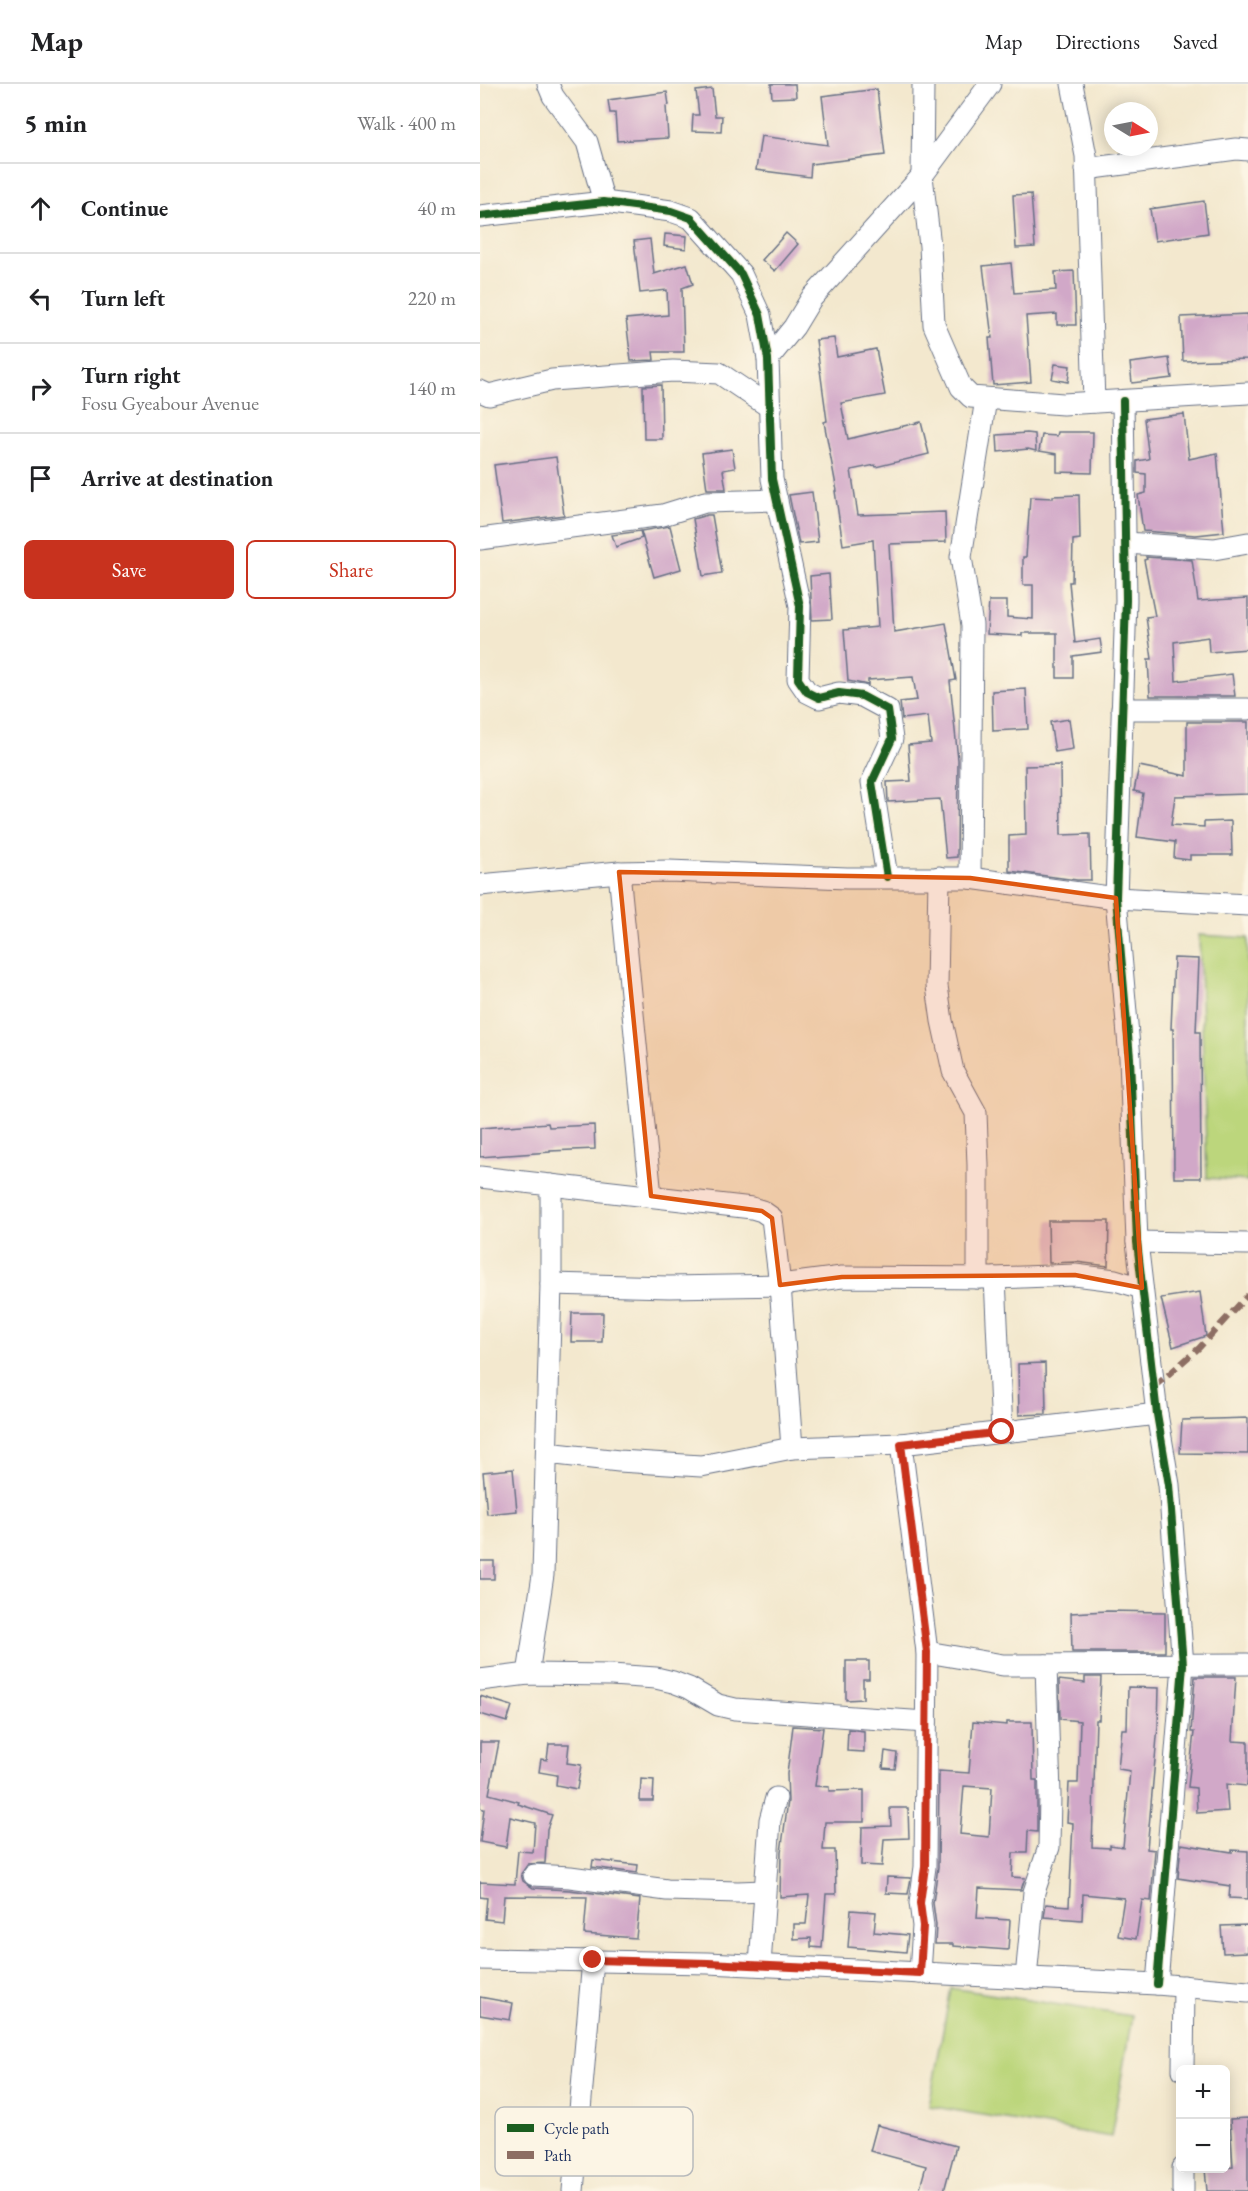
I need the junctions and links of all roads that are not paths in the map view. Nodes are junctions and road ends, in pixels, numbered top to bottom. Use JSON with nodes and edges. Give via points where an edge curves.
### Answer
{"nodes":[{"id":1,"x":548,"y":84,"type":"edge"},
{"id":2,"x":923,"y":84,"type":"edge"},
{"id":3,"x":990,"y":84,"type":"edge"},
{"id":4,"x":1072,"y":84,"type":"edge"},
{"id":5,"x":1248,"y":150,"type":"edge"},
{"id":6,"x":1086,"y":169,"type":"junction"},
{"id":7,"x":922,"y":176,"type":"junction"},
{"id":8,"x":604,"y":202,"type":"junction"},
{"id":9,"x":480,"y":216,"type":"edge"},
{"id":10,"x":760,"y":315,"type":"junction"},
{"id":11,"x":794,"y":327,"type":"junction"},
{"id":12,"x":768,"y":359,"type":"junction"},
{"id":13,"x":480,"y":391,"type":"edge"},
{"id":14,"x":1248,"y":393,"type":"edge"},
{"id":15,"x":986,"y":399,"type":"junction"},
{"id":16,"x":1124,"y":401,"type":"junction"},
{"id":17,"x":1094,"y":402,"type":"junction"},
{"id":18,"x":771,"y":408,"type":"junction"},
{"id":19,"x":777,"y":500,"type":"junction"},
{"id":20,"x":480,"y":540,"type":"edge"},
{"id":21,"x":1126,"y":543,"type":"junction"},
{"id":22,"x":1248,"y":543,"type":"edge"},
{"id":23,"x":1122,"y":709,"type":"junction"},
{"id":24,"x":1248,"y":709,"type":"edge"},
{"id":25,"x":619,"y":872,"type":"junction"},
{"id":26,"x":887,"y":877,"type":"junction"},
{"id":27,"x":939,"y":877,"type":"junction"},
{"id":28,"x":970,"y":878,"type":"junction"},
{"id":29,"x":480,"y":885,"type":"edge"},
{"id":30,"x":1116,"y":898,"type":"junction"},
{"id":31,"x":1248,"y":905,"type":"edge"},
{"id":32,"x":480,"y":1177,"type":"edge"},
{"id":33,"x":551,"y":1185,"type":"junction"},
{"id":34,"x":651,"y":1196,"type":"junction"},
{"id":35,"x":1137,"y":1242,"type":"junction"},
{"id":36,"x":1248,"y":1244,"type":"edge"},
{"id":37,"x":987,"y":1278,"type":"junction"},
{"id":38,"x":551,"y":1284,"type":"junction"},
{"id":39,"x":780,"y":1285,"type":"junction"},
{"id":40,"x":1142,"y":1288,"type":"junction"},
{"id":41,"x":1157,"y":1414,"type":"junction"},
{"id":42,"x":1002,"y":1432,"type":"junction"},
{"id":43,"x":901,"y":1444,"type":"junction"},
{"id":44,"x":792,"y":1448,"type":"junction"},
{"id":45,"x":546,"y":1453,"type":"junction"},
{"id":46,"x":927,"y":1652,"type":"junction"},
{"id":47,"x":1248,"y":1664,"type":"edge"},
{"id":48,"x":1046,"y":1665,"type":"junction"},
{"id":49,"x":1183,"y":1665,"type":"junction"},
{"id":50,"x":528,"y":1674,"type":"junction"},
{"id":51,"x":480,"y":1680,"type":"edge"},
{"id":52,"x":926,"y":1722,"type":"junction"},
{"id":53,"x":776,"y":1798,"type":"dead end"},
{"id":54,"x":534,"y":1875,"type":"dead end"},
{"id":55,"x":764,"y":1890,"type":"junction"},
{"id":56,"x":480,"y":1959,"type":"edge"},
{"id":57,"x":593,"y":1960,"type":"junction"},
{"id":58,"x":760,"y":1965,"type":"junction"},
{"id":59,"x":920,"y":1973,"type":"junction"},
{"id":60,"x":1026,"y":1978,"type":"junction"},
{"id":61,"x":1157,"y":1984,"type":"junction"},
{"id":62,"x":1184,"y":1986,"type":"junction"},
{"id":63,"x":1248,"y":1992,"type":"edge"},
{"id":64,"x":1183,"y":2065,"type":"edge"},
{"id":65,"x":580,"y":2107,"type":"edge"},
{"id":66,"x":1183,"y":2173,"type":"edge"},
{"id":67,"x":574,"y":2176,"type":"edge"},
{"id":68,"x":573,"y":2191,"type":"edge"},
{"id":69,"x":1183,"y":2191,"type":"edge"}],
"edges":[{"from":1,"to":8,"type":"street","via":[[587,142]]},
{"from":2,"to":7,"type":"street"},
{"from":3,"to":7,"type":"street"},
{"from":4,"to":6,"type":"street"},
{"from":5,"to":6,"type":"street"},
{"from":6,"to":17,"type":"street"},
{"from":7,"to":11,"type":"street","via":[[811,299]]},
{"from":7,"to":15,"type":"street","via":[[934,325],[961,387],[971,397]]},
{"from":8,"to":9,"type":"street"},
{"from":8,"to":10,"type":"street","via":[[671,211],[691,218],[741,274]]},
{"from":10,"to":11,"type":"street"},
{"from":10,"to":12,"type":"street"},
{"from":11,"to":12,"type":"street"},
{"from":12,"to":18,"type":"street"},
{"from":13,"to":18,"type":"street","via":[[489,395],[552,380],[673,371],[720,373]]},
{"from":14,"to":16,"type":"street"},
{"from":15,"to":17,"type":"street"},
{"from":15,"to":28,"type":"street","via":[[961,557],[972,625]]},
{"from":16,"to":17,"type":"street"},
{"from":16,"to":21,"type":"street"},
{"from":18,"to":19,"type":"street","via":[[772,479]]},
{"from":19,"to":20,"type":"street","via":[[705,502],[663,515]]},
{"from":19,"to":26,"type":"street","via":[[800,606],[798,679],[807,692],[819,698],[839,693],[862,696],[888,710],[892,739],[872,782]]},
{"from":21,"to":22,"type":"street","via":[[1214,549]]},
{"from":21,"to":23,"type":"street"},
{"from":23,"to":24,"type":"street"},
{"from":23,"to":30,"type":"street"},
{"from":25,"to":26,"type":"street"},
{"from":25,"to":29,"type":"street"},
{"from":25,"to":34,"type":"street"},
{"from":26,"to":27,"type":"street"},
{"from":27,"to":28,"type":"street"},
{"from":27,"to":37,"type":"street","via":[[937,986],[953,1071],[976,1113]]},
{"from":28,"to":30,"type":"street"},
{"from":30,"to":31,"type":"street"},
{"from":30,"to":35,"type":"street","via":[[1130,1058]]},
{"from":32,"to":33,"type":"street"},
{"from":33,"to":34,"type":"street"},
{"from":33,"to":38,"type":"street"},
{"from":34,"to":39,"type":"street","via":[[762,1211],[772,1218]]},
{"from":35,"to":36,"type":"street"},
{"from":35,"to":40,"type":"street"},
{"from":37,"to":39,"type":"street","via":[[842,1277]]},
{"from":37,"to":40,"type":"street","via":[[1075,1275]]},
{"from":37,"to":42,"type":"street"},
{"from":38,"to":39,"type":"street"},
{"from":38,"to":45,"type":"street"},
{"from":39,"to":44,"type":"street"},
{"from":40,"to":41,"type":"street"},
{"from":41,"to":42,"type":"street"},
{"from":41,"to":49,"type":"street","via":[[1169,1485]]},
{"from":42,"to":43,"type":"street"},
{"from":43,"to":44,"type":"street"},
{"from":43,"to":46,"type":"street"},
{"from":44,"to":45,"type":"street","via":[[701,1466]]},
{"from":45,"to":50,"type":"street","via":[[543,1575]]},
{"from":46,"to":48,"type":"street","via":[[1004,1665]]},
{"from":46,"to":52,"type":"street"},
{"from":47,"to":49,"type":"street"},
{"from":48,"to":49,"type":"street"},
{"from":48,"to":60,"type":"street","via":[[1049,1847],[1034,1892]]},
{"from":49,"to":61,"type":"street"},
{"from":50,"to":51,"type":"street"},
{"from":50,"to":52,"type":"street","via":[[656,1678],[735,1709]]},
{"from":52,"to":59,"type":"street"},
{"from":53,"to":55,"type":"street","via":[[770,1820]]},
{"from":54,"to":55,"type":"street","via":[[667,1890]]},
{"from":55,"to":58,"type":"street"},
{"from":56,"to":57,"type":"street"},
{"from":57,"to":58,"type":"street"},
{"from":57,"to":65,"type":"street"},
{"from":58,"to":59,"type":"street"},
{"from":59,"to":60,"type":"street"},
{"from":60,"to":61,"type":"street"},
{"from":61,"to":62,"type":"street"},
{"from":62,"to":63,"type":"street"},
{"from":62,"to":64,"type":"street"},
{"from":66,"to":69,"type":"street"},
{"from":67,"to":68,"type":"street"}]}
